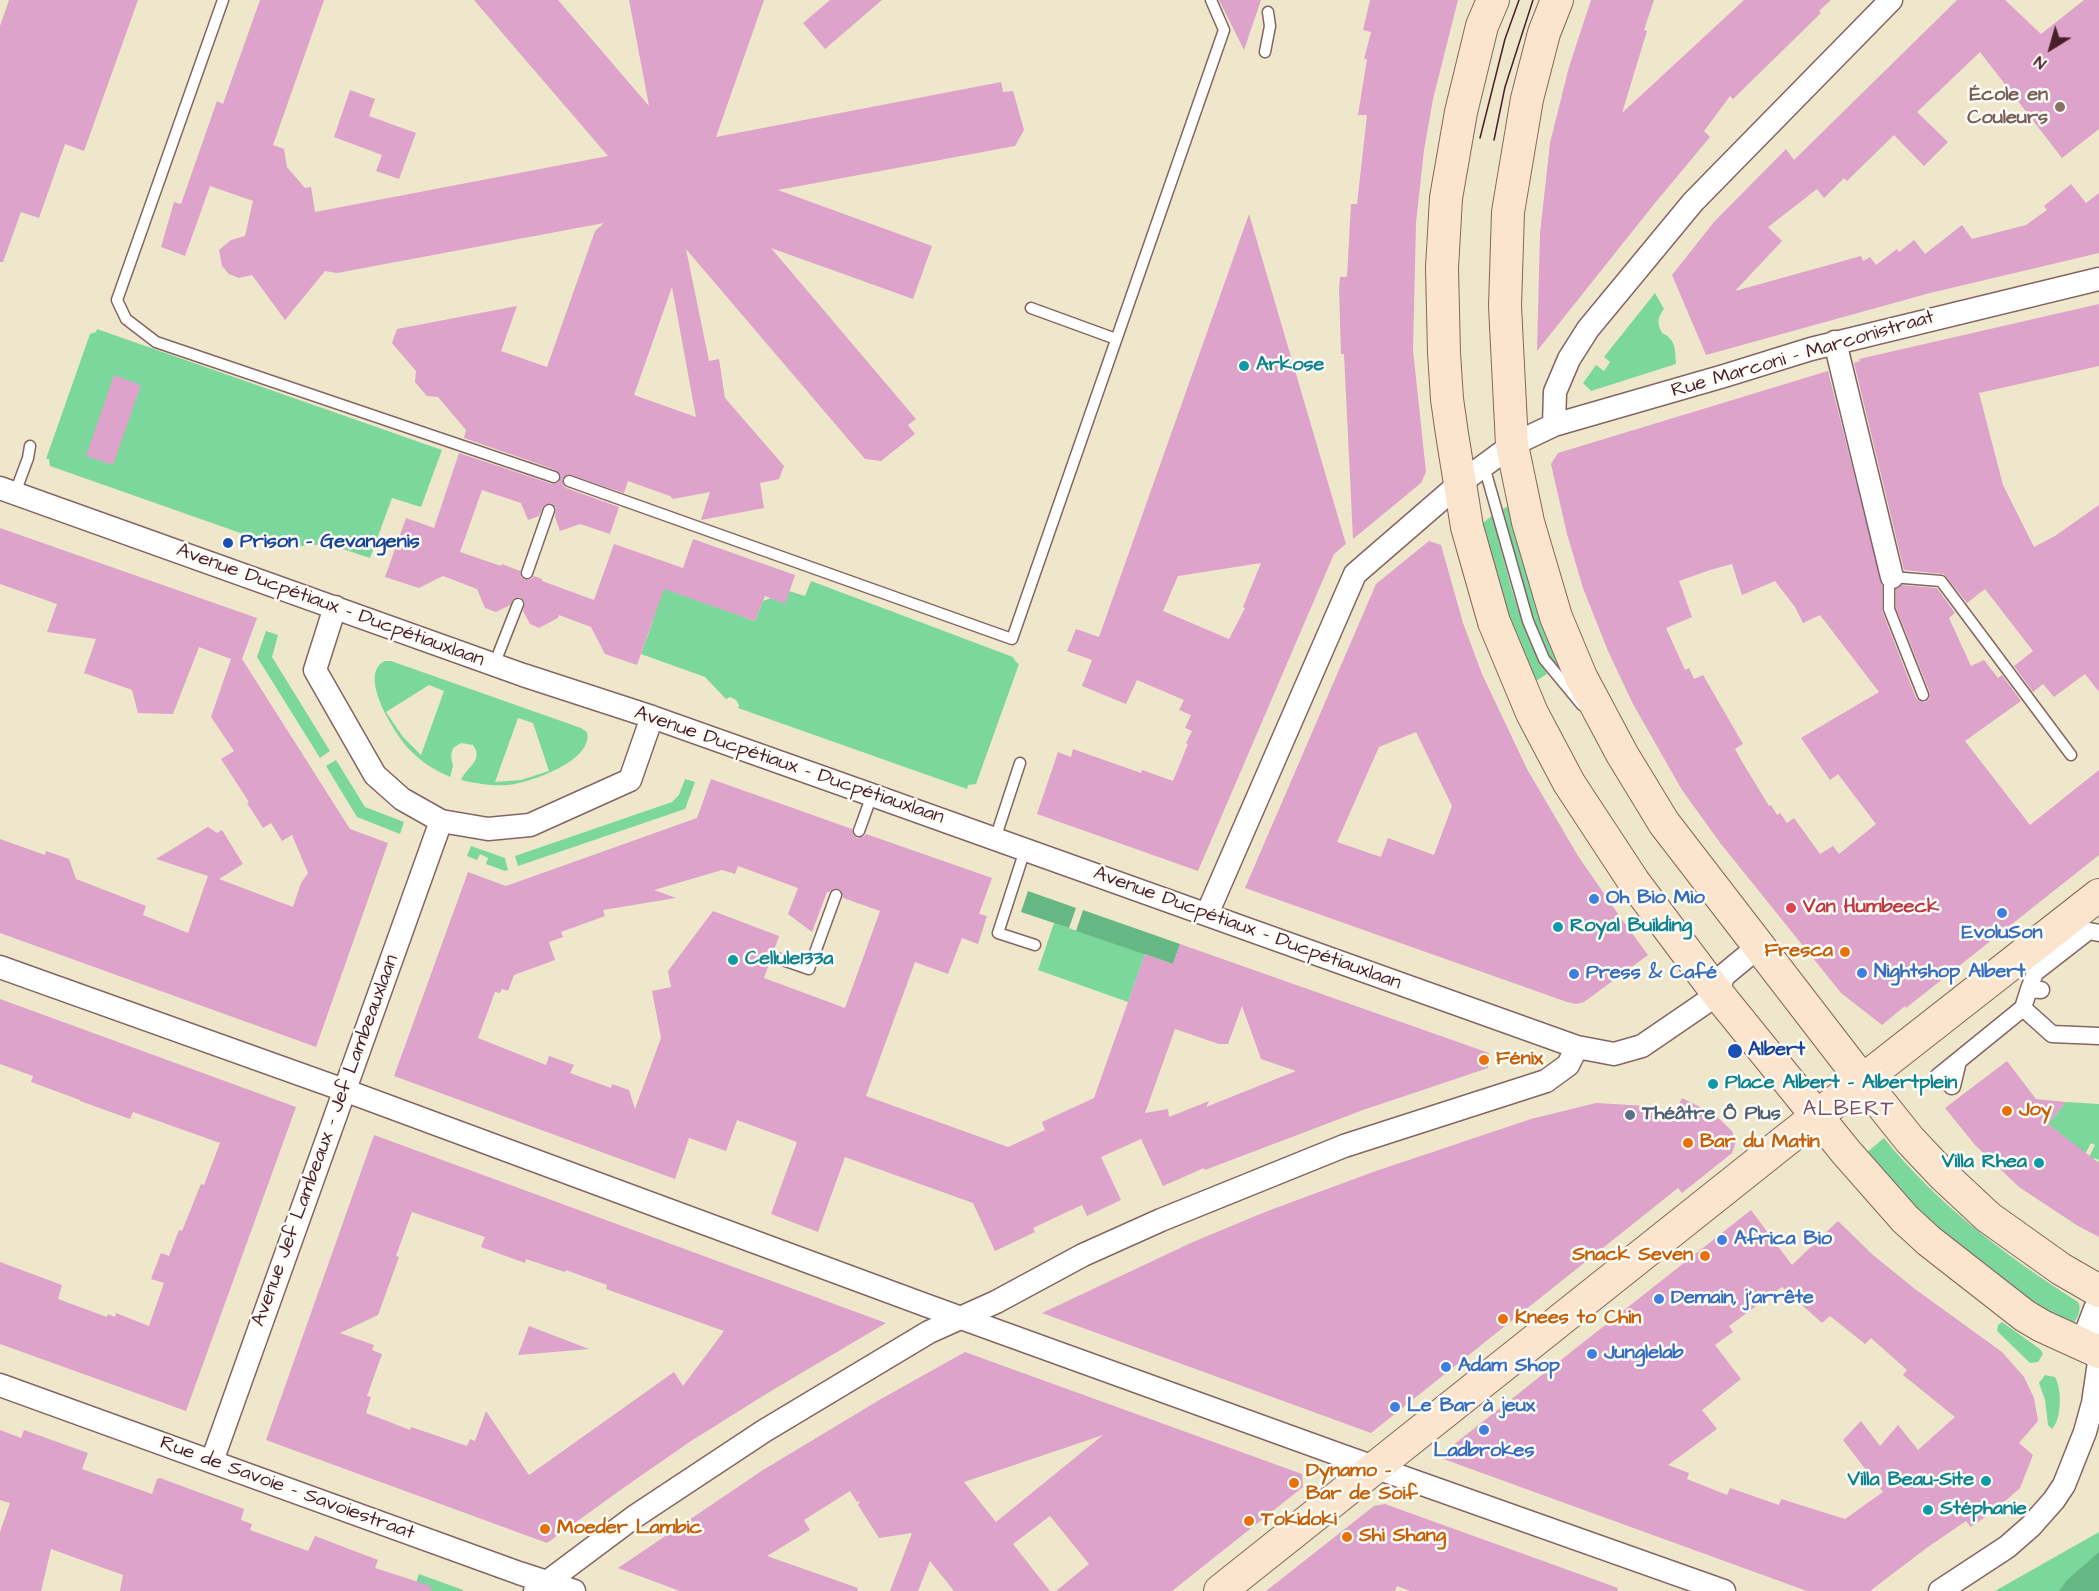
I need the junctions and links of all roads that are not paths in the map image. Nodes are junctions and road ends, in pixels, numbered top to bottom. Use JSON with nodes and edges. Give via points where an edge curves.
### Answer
{"nodes":[{"id":1,"x":223,"y":0,"type":"edge"},
{"id":2,"x":1211,"y":0,"type":"edge"},
{"id":3,"x":1493,"y":0,"type":"edge"},
{"id":4,"x":1557,"y":0,"type":"edge"},
{"id":5,"x":1891,"y":0,"type":"edge"},
{"id":6,"x":1268,"y":12,"type":"dead end"},
{"id":7,"x":1265,"y":52,"type":"dead end"},
{"id":8,"x":2099,"y":279,"type":"edge"},
{"id":9,"x":1031,"y":308,"type":"dead end"},
{"id":10,"x":1116,"y":339,"type":"junction"},
{"id":11,"x":1835,"y":342,"type":"junction"},
{"id":12,"x":1554,"y":425,"type":"junction"},
{"id":13,"x":1512,"y":445,"type":"junction"},
{"id":14,"x":30,"y":446,"type":"dead end"},
{"id":15,"x":1484,"y":466,"type":"junction"},
{"id":16,"x":554,"y":477,"type":"dead end"},
{"id":17,"x":569,"y":481,"type":"dead end"},
{"id":18,"x":1459,"y":484,"type":"junction"},
{"id":19,"x":7,"y":490,"type":"edge"},
{"id":20,"x":549,"y":510,"type":"dead end"},
{"id":21,"x":527,"y":573,"type":"dead end"},
{"id":22,"x":1892,"y":577,"type":"junction"},
{"id":23,"x":518,"y":604,"type":"dead end"},
{"id":24,"x":335,"y":607,"type":"junction"},
{"id":25,"x":494,"y":664,"type":"junction"},
{"id":26,"x":1923,"y":695,"type":"dead end"},
{"id":27,"x":652,"y":717,"type":"junction"},
{"id":28,"x":1622,"y":754,"type":"junction"},
{"id":29,"x":2071,"y":755,"type":"dead end"},
{"id":30,"x":1020,"y":763,"type":"dead end"},
{"id":31,"x":872,"y":795,"type":"junction"},
{"id":32,"x":441,"y":821,"type":"junction"},
{"id":33,"x":859,"y":831,"type":"dead end"},
{"id":34,"x":994,"y":839,"type":"junction"},
{"id":35,"x":1025,"y":850,"type":"junction"},
{"id":36,"x":836,"y":895,"type":"dead end"},
{"id":37,"x":2099,"y":895,"type":"edge"},
{"id":38,"x":1207,"y":914,"type":"junction"},
{"id":39,"x":2099,"y":933,"type":"edge"},
{"id":40,"x":1035,"y":945,"type":"dead end"},
{"id":41,"x":1758,"y":947,"type":"junction"},
{"id":42,"x":780,"y":959,"type":"dead end"},
{"id":43,"x":0,"y":967,"type":"edge"},
{"id":44,"x":1718,"y":994,"type":"junction"},
{"id":45,"x":2023,"y":1008,"type":"junction"},
{"id":46,"x":2099,"y":1036,"type":"edge"},
{"id":47,"x":1577,"y":1047,"type":"junction"},
{"id":48,"x":1862,"y":1080,"type":"junction"},
{"id":49,"x":1945,"y":1082,"type":"dead end"},
{"id":50,"x":344,"y":1090,"type":"junction"},
{"id":51,"x":1816,"y":1116,"type":"junction"},
{"id":52,"x":2099,"y":1292,"type":"edge"},
{"id":53,"x":2099,"y":1307,"type":"edge"},
{"id":54,"x":961,"y":1318,"type":"junction"},
{"id":55,"x":2099,"y":1350,"type":"edge"},
{"id":56,"x":2099,"y":1362,"type":"edge"},
{"id":57,"x":0,"y":1385,"type":"edge"},
{"id":58,"x":212,"y":1461,"type":"junction"},
{"id":59,"x":1376,"y":1468,"type":"junction"},
{"id":60,"x":541,"y":1586,"type":"edge"},
{"id":61,"x":1717,"y":1590,"type":"edge"},
{"id":62,"x":574,"y":1591,"type":"edge"},
{"id":63,"x":1220,"y":1591,"type":"edge"},
{"id":64,"x":1940,"y":1591,"type":"edge"}],
"edges":[{"from":1,"to":16,"type":"lane","via":[[117,300],[126,319],[156,342]]},
{"from":2,"to":10,"type":"lane","via":[[1224,30]]},
{"from":3,"to":18,"type":"main road","via":[[1482,27],[1461,112],[1446,198],[1442,268],[1444,353]]},
{"from":4,"to":13,"type":"main road","via":[[1527,99],[1508,212],[1505,306]]},
{"from":5,"to":12,"type":"street","via":[[1702,193],[1588,329],[1555,392]]},
{"from":6,"to":7,"type":"lane","via":[[1270,26]]},
{"from":8,"to":11,"type":"street","name":"Rue Marconi - Marconistraat"},
{"from":9,"to":10,"type":"lane"},
{"from":10,"to":17,"type":"lane","via":[[1012,639]]},
{"from":11,"to":12,"type":"street","name":"Rue Marconi - Marconistraat"},
{"from":11,"to":22,"type":"street"},
{"from":12,"to":13,"type":"street","name":"Rue Marconi - Marconistraat"},
{"from":13,"to":15,"type":"street","name":"Rue Marconi - Marconistraat"},
{"from":13,"to":28,"type":"main road","via":[[1528,522],[1556,617],[1581,677]]},
{"from":14,"to":19,"type":"lane","via":[[28,458]]},
{"from":15,"to":18,"type":"street","name":"Rue Marconi - Marconistraat"},
{"from":15,"to":28,"type":"lane","via":[[1528,621],[1544,658]]},
{"from":18,"to":38,"type":"street","name":"Rue Marconi - Marconistraat","via":[[1355,574]]},
{"from":18,"to":44,"type":"main road","via":[[1494,622],[1532,713],[1569,783],[1634,882]]},
{"from":19,"to":24,"type":"street","name":"Avenue Ducpétiaux - Ducpétiauxlaan"},
{"from":20,"to":21,"type":"lane"},
{"from":22,"to":26,"type":"lane","via":[[1889,609]]},
{"from":22,"to":29,"type":"lane","via":[[1941,581]]},
{"from":23,"to":25,"type":"lane"},
{"from":24,"to":25,"type":"street","name":"Avenue Ducpétiaux - Ducpétiauxlaan"},
{"from":24,"to":32,"type":"street","via":[[315,670],[375,775],[402,799]]},
{"from":25,"to":27,"type":"street","name":"Avenue Ducpétiaux - Ducpétiauxlaan"},
{"from":27,"to":31,"type":"street","name":"Avenue Ducpétiaux - Ducpétiauxlaan"},
{"from":27,"to":32,"type":"street","via":[[630,780],[530,825],[488,829]]},
{"from":28,"to":41,"type":"main road","via":[[1664,823]]},
{"from":30,"to":34,"type":"lane"},
{"from":31,"to":33,"type":"lane"},
{"from":31,"to":34,"type":"street","name":"Avenue Ducpétiaux - Ducpétiauxlaan"},
{"from":32,"to":50,"type":"street","name":"Avenue Jef Lambeaux - Jef Lambeauxlaan"},
{"from":34,"to":35,"type":"street","name":"Avenue Ducpétiaux - Ducpétiauxlaan"},
{"from":35,"to":38,"type":"street","name":"Avenue Ducpétiaux - Ducpétiauxlaan"},
{"from":35,"to":40,"type":"lane","via":[[998,933]]},
{"from":36,"to":42,"type":"lane","via":[[809,969]]},
{"from":37,"to":48,"type":"main road"},
{"from":38,"to":47,"type":"street","name":"Avenue Ducpétiaux - Ducpétiauxlaan"},
{"from":39,"to":45,"type":"street","via":[[2089,931],[2036,973],[2035,989]]},
{"from":41,"to":44,"type":"street","via":[[1723,976]]},
{"from":41,"to":48,"type":"main road"},
{"from":43,"to":50,"type":"street"},
{"from":44,"to":47,"type":"street","name":"Avenue Ducpétiaux - Ducpétiauxlaan","via":[[1642,1046],[1614,1054]]},
{"from":44,"to":51,"type":"main road"},
{"from":45,"to":46,"type":"street","via":[[2052,1034]]},
{"from":45,"to":49,"type":"street","via":[[1958,1061]]},
{"from":47,"to":54,"type":"street","via":[[1568,1065],[1546,1081],[1344,1146],[1155,1222]]},
{"from":48,"to":51,"type":"main road"},
{"from":48,"to":52,"type":"main road","via":[[1910,1140],[1988,1217]]},
{"from":50,"to":54,"type":"street"},
{"from":50,"to":58,"type":"street","name":"Avenue Jef Lambeaux - Jef Lambeauxlaan"},
{"from":51,"to":55,"type":"main road","via":[[1878,1190],[1929,1241],[2025,1316]]},
{"from":51,"to":59,"type":"main road"},
{"from":53,"to":55,"type":"street","via":[[2087,1330]]},
{"from":54,"to":59,"type":"street"},
{"from":54,"to":60,"type":"street","via":[[929,1332],[764,1431],[634,1517]]},
{"from":56,"to":64,"type":"street","via":[[2085,1432],[2054,1500],[2007,1547]]},
{"from":57,"to":58,"type":"street","name":"Rue de Savoie - Savoiestraat"},
{"from":58,"to":60,"type":"street","name":"Rue de Savoie - Savoiestraat"},
{"from":59,"to":61,"type":"street"},
{"from":59,"to":63,"type":"main road"},
{"from":60,"to":62,"type":"street","name":"Rue de Savoie - Savoiestraat"}]}
